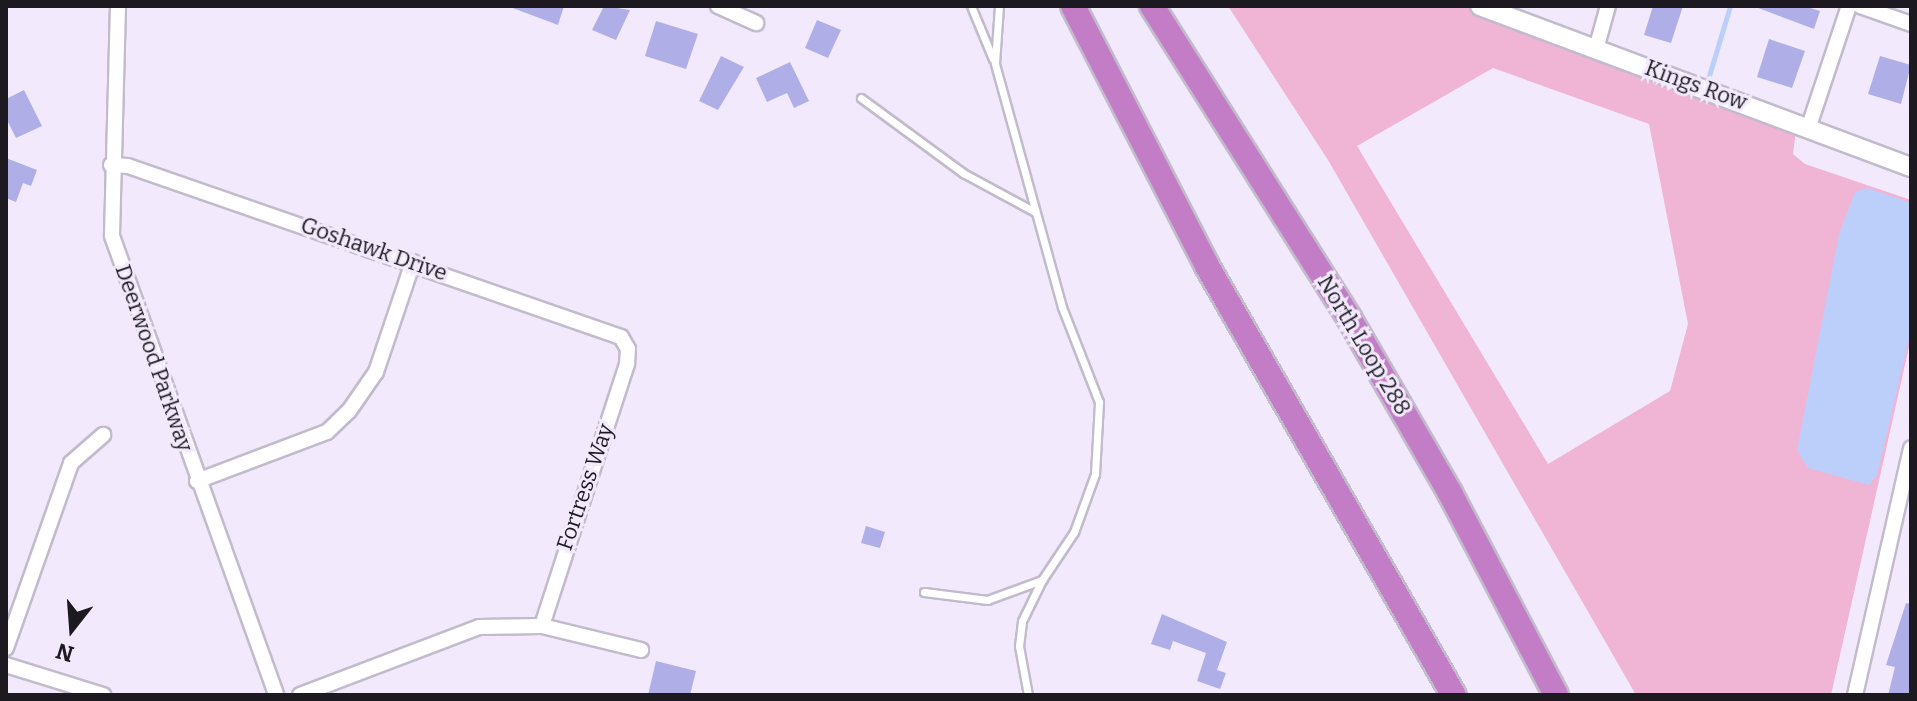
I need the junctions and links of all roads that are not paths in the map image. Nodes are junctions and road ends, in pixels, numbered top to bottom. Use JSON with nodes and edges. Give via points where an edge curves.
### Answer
{"nodes":[{"id":1,"x":118,"y":6,"type":"edge"},
{"id":2,"x":718,"y":6,"type":"edge"},
{"id":3,"x":971,"y":6,"type":"edge"},
{"id":4,"x":999,"y":6,"type":"edge"},
{"id":5,"x":1073,"y":6,"type":"edge"},
{"id":6,"x":1152,"y":6,"type":"edge"},
{"id":7,"x":1480,"y":6,"type":"edge"},
{"id":8,"x":1608,"y":6,"type":"edge"},
{"id":9,"x":1849,"y":6,"type":"edge"},
{"id":10,"x":1860,"y":6,"type":"edge"},
{"id":11,"x":756,"y":23,"type":"dead end"},
{"id":12,"x":1911,"y":24,"type":"edge"},
{"id":13,"x":1596,"y":49,"type":"junction"},
{"id":14,"x":995,"y":63,"type":"junction"},
{"id":15,"x":861,"y":98,"type":"dead end"},
{"id":16,"x":1809,"y":126,"type":"junction"},
{"id":17,"x":111,"y":165,"type":"junction"},
{"id":18,"x":1911,"y":167,"type":"edge"},
{"id":19,"x":1035,"y":212,"type":"junction"},
{"id":20,"x":413,"y":262,"type":"junction"},
{"id":21,"x":628,"y":349,"type":"joint"},
{"id":22,"x":103,"y":435,"type":"dead end"},
{"id":23,"x":1911,"y":448,"type":"edge"},
{"id":24,"x":197,"y":481,"type":"junction"},
{"id":25,"x":1042,"y":580,"type":"junction"},
{"id":26,"x":924,"y":592,"type":"dead end"},
{"id":27,"x":542,"y":626,"type":"junction"},
{"id":28,"x":6,"y":648,"type":"edge"},
{"id":29,"x":641,"y":650,"type":"dead end"},
{"id":30,"x":6,"y":665,"type":"edge"},
{"id":31,"x":103,"y":695,"type":"edge"},
{"id":32,"x":276,"y":695,"type":"edge"},
{"id":33,"x":300,"y":695,"type":"edge"},
{"id":34,"x":1028,"y":695,"type":"edge"},
{"id":35,"x":1454,"y":695,"type":"edge"},
{"id":36,"x":1556,"y":695,"type":"edge"},
{"id":37,"x":1855,"y":695,"type":"edge"}],
"edges":[{"from":1,"to":17,"type":"street","name":"Deerwood Parkway"},
{"from":2,"to":11,"type":"street"},
{"from":3,"to":14,"type":"lane"},
{"from":4,"to":14,"type":"lane"},
{"from":5,"to":35,"type":"highway","via":[[1207,266]]},
{"from":6,"to":36,"type":"highway","name":"North Loop 288","via":[[1349,318],[1450,493]]},
{"from":7,"to":13,"type":"street","name":"Kings Row"},
{"from":8,"to":13,"type":"street"},
{"from":9,"to":16,"type":"street"},
{"from":10,"to":12,"type":"street"},
{"from":13,"to":16,"type":"street","name":"Kings Row"},
{"from":14,"to":19,"type":"lane"},
{"from":15,"to":19,"type":"lane","via":[[963,173]]},
{"from":16,"to":18,"type":"street","name":"Kings Row"},
{"from":17,"to":20,"type":"street","name":"Goshawk Drive","via":[[128,166]]},
{"from":17,"to":24,"type":"street","name":"Deerwood Parkway","via":[[112,236]]},
{"from":19,"to":25,"type":"lane","via":[[1062,307],[1099,402],[1095,474],[1074,532]]},
{"from":20,"to":21,"type":"street","name":"Goshawk Drive","via":[[606,328]]},
{"from":20,"to":24,"type":"street","via":[[376,372],[349,411],[327,432]]},
{"from":21,"to":27,"type":"street","name":"Fortress Way"},
{"from":22,"to":28,"type":"street","via":[[71,463]]},
{"from":23,"to":37,"type":"street"},
{"from":24,"to":32,"type":"street","name":"Deerwood Parkway"},
{"from":25,"to":26,"type":"lane","via":[[987,600]]},
{"from":25,"to":34,"type":"lane","via":[[1022,621],[1019,646]]},
{"from":27,"to":29,"type":"street"},
{"from":27,"to":33,"type":"street","via":[[479,627]]},
{"from":30,"to":31,"type":"street"}]}
